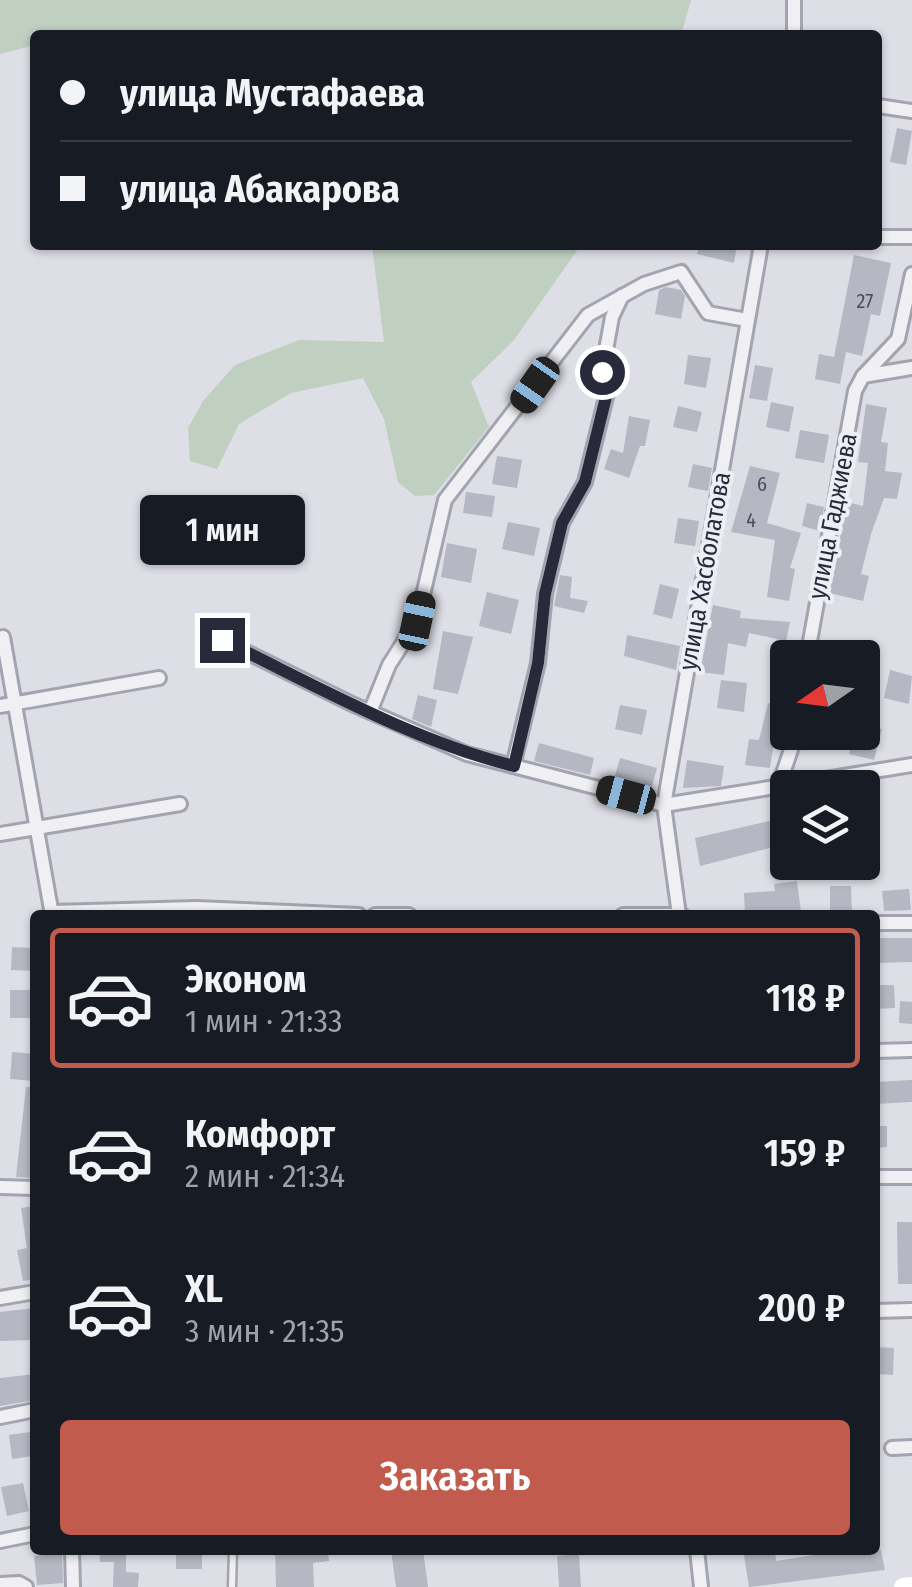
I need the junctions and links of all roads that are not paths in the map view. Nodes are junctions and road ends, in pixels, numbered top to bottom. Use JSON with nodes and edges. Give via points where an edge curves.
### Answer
{"nodes":[{"id":1,"x":794,"y":0,"type":"edge"},
{"id":2,"x":794,"y":30,"type":"edge"},
{"id":3,"x":882,"y":107,"type":"edge"},
{"id":4,"x":912,"y":111,"type":"edge"},
{"id":5,"x":912,"y":237,"type":"edge"},
{"id":6,"x":882,"y":238,"type":"edge"},
{"id":7,"x":760,"y":250,"type":"edge"},
{"id":8,"x":912,"y":274,"type":"edge"},
{"id":9,"x":622,"y":296,"type":"junction"},
{"id":10,"x":747,"y":320,"type":"junction"},
{"id":11,"x":912,"y":368,"type":"edge"},
{"id":12,"x":862,"y":376,"type":"junction"},
{"id":13,"x":3,"y":636,"type":"dead end"},
{"id":14,"x":222,"y":640,"type":"dead end"},
{"id":15,"x":810,"y":640,"type":"edge"},
{"id":16,"x":159,"y":678,"type":"dead end"},
{"id":17,"x":15,"y":703,"type":"junction"},
{"id":18,"x":0,"y":706,"type":"edge"},
{"id":19,"x":370,"y":712,"type":"junction"},
{"id":20,"x":912,"y":764,"type":"edge"},
{"id":21,"x":514,"y":766,"type":"junction"},
{"id":22,"x":878,"y":770,"type":"edge"},
{"id":23,"x":770,"y":789,"type":"edge"},
{"id":24,"x":180,"y":804,"type":"dead end"},
{"id":25,"x":664,"y":805,"type":"junction"},
{"id":26,"x":37,"y":827,"type":"junction"},
{"id":27,"x":0,"y":834,"type":"edge"},
{"id":28,"x":51,"y":910,"type":"edge"},
{"id":29,"x":148,"y":910,"type":"edge"},
{"id":30,"x":243,"y":910,"type":"edge"},
{"id":31,"x":680,"y":910,"type":"edge"},
{"id":32,"x":880,"y":923,"type":"edge"},
{"id":33,"x":912,"y":923,"type":"edge"},
{"id":34,"x":912,"y":1050,"type":"edge"},
{"id":35,"x":880,"y":1051,"type":"edge"},
{"id":36,"x":880,"y":1177,"type":"edge"},
{"id":37,"x":912,"y":1177,"type":"edge"},
{"id":38,"x":0,"y":1187,"type":"edge"},
{"id":39,"x":30,"y":1188,"type":"edge"},
{"id":40,"x":30,"y":1293,"type":"edge"},
{"id":41,"x":0,"y":1298,"type":"edge"},
{"id":42,"x":912,"y":1310,"type":"edge"},
{"id":43,"x":880,"y":1311,"type":"edge"},
{"id":44,"x":30,"y":1411,"type":"edge"},
{"id":45,"x":0,"y":1418,"type":"edge"},
{"id":46,"x":892,"y":1448,"type":"dead end"},
{"id":47,"x":912,"y":1448,"type":"edge"},
{"id":48,"x":30,"y":1535,"type":"edge"},
{"id":49,"x":0,"y":1542,"type":"edge"},
{"id":50,"x":72,"y":1555,"type":"edge"},
{"id":51,"x":232,"y":1555,"type":"edge"},
{"id":52,"x":698,"y":1555,"type":"edge"},
{"id":53,"x":0,"y":1584,"type":"edge"},
{"id":54,"x":912,"y":1586,"type":"edge"},
{"id":55,"x":26,"y":1587,"type":"edge"},
{"id":56,"x":73,"y":1587,"type":"edge"},
{"id":57,"x":232,"y":1587,"type":"edge"},
{"id":58,"x":702,"y":1587,"type":"edge"},
{"id":59,"x":904,"y":1587,"type":"edge"}],
"edges":[{"from":1,"to":2,"type":"street"},
{"from":3,"to":4,"type":"street"},
{"from":5,"to":6,"type":"street"},
{"from":7,"to":10,"type":"street","name":"улица Хасболатова"},
{"from":8,"to":12,"type":"street","via":[[898,339]]},
{"from":9,"to":10,"type":"street","via":[[682,272],[708,312]]},
{"from":9,"to":19,"type":"street","via":[[588,315],[446,500],[417,621]]},
{"from":9,"to":21,"type":"street","via":[[612,316],[602,372],[607,393],[585,482],[562,523],[545,594],[538,663]]},
{"from":10,"to":25,"type":"street","name":"улица Хасболатова"},
{"from":11,"to":12,"type":"street"},
{"from":12,"to":15,"type":"street","name":"улица Гаджиева"},
{"from":13,"to":17,"type":"street"},
{"from":14,"to":19,"type":"street"},
{"from":16,"to":17,"type":"street"},
{"from":17,"to":18,"type":"street"},
{"from":17,"to":26,"type":"street"},
{"from":19,"to":21,"type":"street"},
{"from":20,"to":22,"type":"street"},
{"from":21,"to":25,"type":"street"},
{"from":23,"to":25,"type":"street"},
{"from":24,"to":26,"type":"street"},
{"from":25,"to":31,"type":"street","name":"улица Хасболатова"},
{"from":26,"to":27,"type":"street"},
{"from":26,"to":28,"type":"street"},
{"from":29,"to":30,"type":"street"},
{"from":32,"to":33,"type":"street"},
{"from":34,"to":35,"type":"street"},
{"from":36,"to":37,"type":"street"},
{"from":38,"to":39,"type":"street"},
{"from":40,"to":41,"type":"street"},
{"from":42,"to":43,"type":"street"},
{"from":44,"to":45,"type":"street"},
{"from":46,"to":47,"type":"street"},
{"from":48,"to":49,"type":"street"},
{"from":50,"to":56,"type":"street"},
{"from":51,"to":57,"type":"lane"},
{"from":52,"to":58,"type":"street"},
{"from":53,"to":55,"type":"street"},
{"from":54,"to":59,"type":"street"}]}
